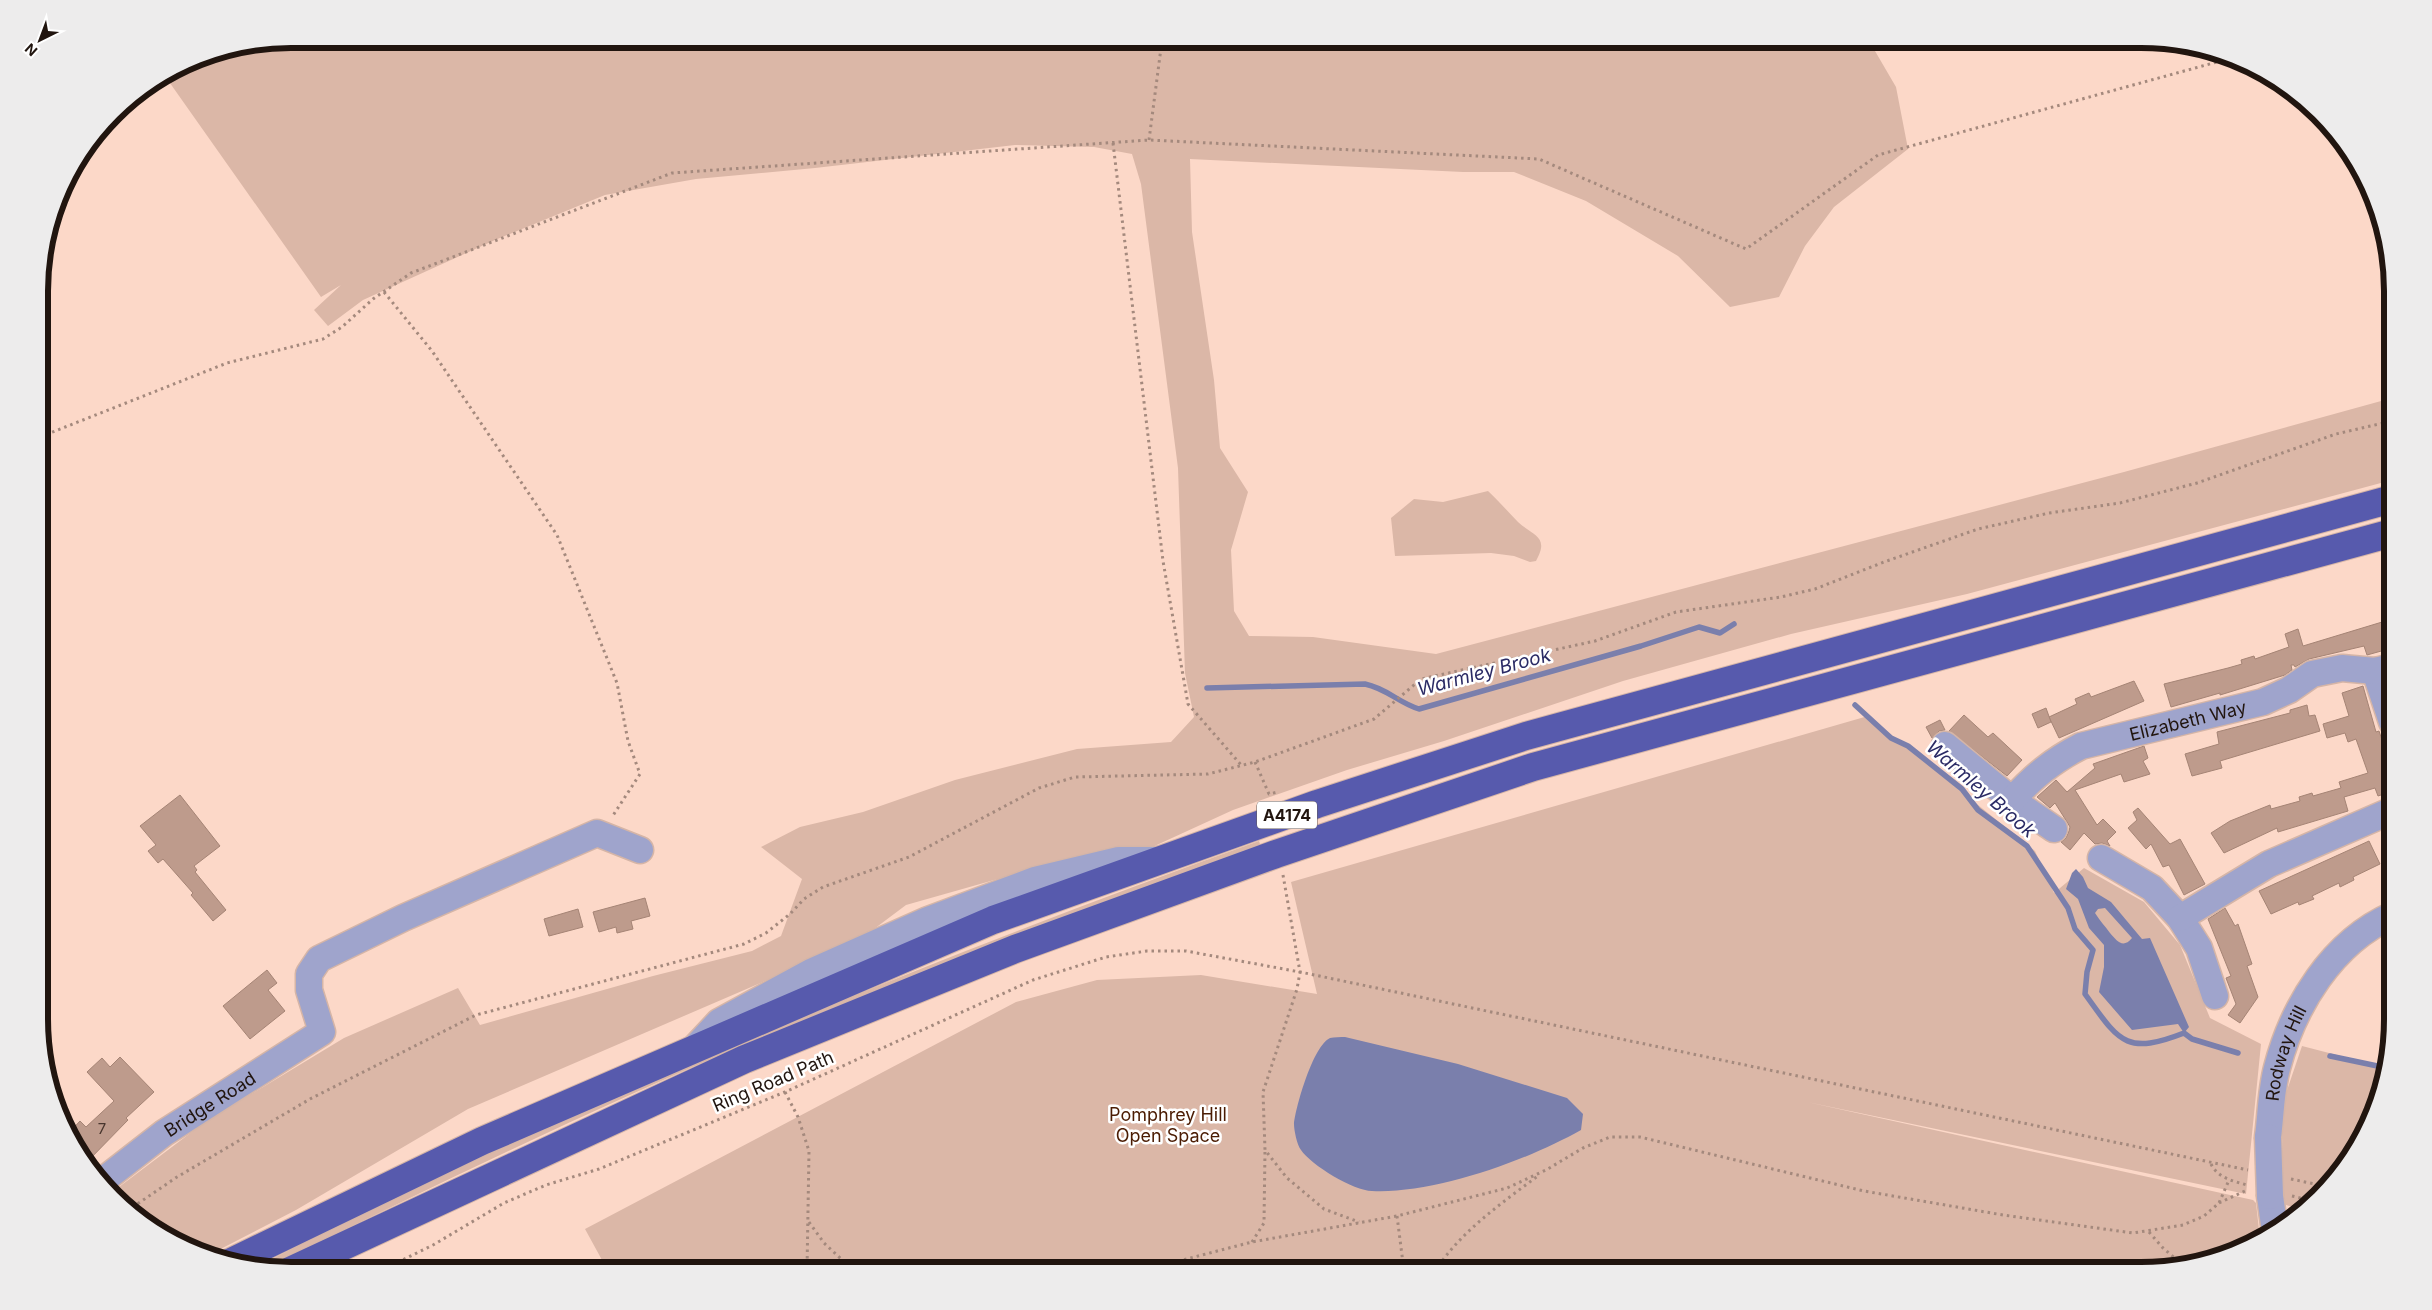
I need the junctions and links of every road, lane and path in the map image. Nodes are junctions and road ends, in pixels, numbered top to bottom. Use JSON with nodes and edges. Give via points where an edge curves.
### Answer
{"nodes":[{"id":1,"x":1161,"y":48,"type":"edge"},
{"id":2,"x":2221,"y":60,"type":"edge"},
{"id":3,"x":1149,"y":140,"type":"junction"},
{"id":4,"x":1114,"y":143,"type":"junction"},
{"id":5,"x":384,"y":292,"type":"junction"},
{"id":6,"x":2384,"y":423,"type":"edge"},
{"id":7,"x":48,"y":434,"type":"edge"},
{"id":8,"x":2384,"y":501,"type":"edge"},
{"id":9,"x":2384,"y":535,"type":"edge"},
{"id":10,"x":2384,"y":669,"type":"edge"},
{"id":11,"x":1945,"y":745,"type":"dead end"},
{"id":12,"x":1255,"y":762,"type":"junction"},
{"id":13,"x":1242,"y":766,"type":"junction"},
{"id":14,"x":1269,"y":794,"type":"dead end"},
{"id":15,"x":2012,"y":800,"type":"junction"},
{"id":16,"x":2384,"y":814,"type":"edge"},
{"id":17,"x":2054,"y":829,"type":"dead end"},
{"id":18,"x":606,"y":836,"type":"junction"},
{"id":19,"x":640,"y":850,"type":"dead end"},
{"id":20,"x":2101,"y":858,"type":"dead end"},
{"id":21,"x":2180,"y":918,"type":"junction"},
{"id":22,"x":2384,"y":921,"type":"edge"},
{"id":23,"x":1300,"y":972,"type":"junction"},
{"id":24,"x":2215,"y":996,"type":"dead end"},
{"id":25,"x":785,"y":1092,"type":"junction"},
{"id":26,"x":1265,"y":1150,"type":"junction"},
{"id":27,"x":1546,"y":1170,"type":"junction"},
{"id":28,"x":2256,"y":1172,"type":"dead end"},
{"id":29,"x":106,"y":1178,"type":"edge"},
{"id":30,"x":2229,"y":1180,"type":"dead end"},
{"id":31,"x":2269,"y":1187,"type":"junction"},
{"id":32,"x":2317,"y":1187,"type":"edge"},
{"id":33,"x":2219,"y":1203,"type":"junction"},
{"id":34,"x":135,"y":1206,"type":"edge"},
{"id":35,"x":1398,"y":1216,"type":"junction"},
{"id":36,"x":809,"y":1222,"type":"junction"},
{"id":37,"x":1360,"y":1222,"type":"junction"},
{"id":38,"x":2274,"y":1224,"type":"edge"},
{"id":39,"x":2149,"y":1232,"type":"junction"},
{"id":40,"x":1252,"y":1242,"type":"junction"},
{"id":41,"x":241,"y":1257,"type":"edge"},
{"id":42,"x":2176,"y":1260,"type":"edge"},
{"id":43,"x":309,"y":1262,"type":"edge"},
{"id":44,"x":398,"y":1262,"type":"edge"},
{"id":45,"x":807,"y":1262,"type":"edge"},
{"id":46,"x":844,"y":1262,"type":"edge"},
{"id":47,"x":1175,"y":1262,"type":"edge"},
{"id":48,"x":1403,"y":1262,"type":"edge"},
{"id":49,"x":1441,"y":1262,"type":"edge"}],
"edges":[{"from":1,"to":3,"type":"path"},
{"from":2,"to":3,"type":"path","via":[[1878,155],[1746,249],[1539,159]]},
{"from":3,"to":4,"type":"path"},
{"from":4,"to":5,"type":"path","via":[[672,173],[411,273]]},
{"from":4,"to":13,"type":"path","via":[[1163,561],[1188,704]]},
{"from":5,"to":7,"type":"path","via":[[323,339],[227,363]]},
{"from":5,"to":18,"type":"path","via":[[432,351],[561,544],[617,683],[628,741],[640,774],[610,820]]},
{"from":6,"to":12,"type":"path","via":[[2336,434],[2197,483],[2120,503],[2049,513],[1978,529],[1815,589],[1676,612],[1595,641],[1421,679],[1374,719]]},
{"from":8,"to":41,"type":"highway","number":"A4174","via":[[1526,736],[1317,804],[993,920],[482,1141]]},
{"from":9,"to":43,"type":"highway","number":"A4174","via":[[1533,767],[1276,854],[1015,949],[745,1059]]},
{"from":10,"to":15,"type":"street","name":"Elizabeth Way","via":[[2342,668],[2312,674],[2263,702],[2081,746],[2055,759]]},
{"from":11,"to":15,"type":"street"},
{"from":12,"to":13,"type":"path"},
{"from":12,"to":14,"type":"path"},
{"from":13,"to":34,"type":"path","via":[[1208,774],[1075,777],[1039,788],[909,857],[823,887],[804,899],[766,933],[744,944],[476,1015],[310,1099]]},
{"from":15,"to":17,"type":"street"},
{"from":16,"to":21,"type":"street","via":[[2269,864]]},
{"from":18,"to":19,"type":"street"},
{"from":18,"to":29,"type":"street","name":"Bridge Road","via":[[597,833],[548,853],[319,959],[309,974],[309,990],[322,1032],[164,1133]]},
{"from":20,"to":21,"type":"street","via":[[2152,888]]},
{"from":21,"to":24,"type":"street","via":[[2198,948]]},
{"from":22,"to":31,"type":"street","name":"Rodway Hill","bridge":true,"via":[[2358,937],[2328,965],[2288,1033],[2276,1071],[2268,1137]]},
{"from":23,"to":25,"type":"path","name":"Ring Road Path","via":[[1186,951],[1147,951],[1106,957],[1033,980]]},
{"from":23,"to":26,"type":"path","via":[[1263,1092]]},
{"from":23,"to":28,"type":"path","name":"Ring Road Path"},
{"from":25,"to":36,"type":"path","via":[[798,1117],[809,1151]]},
{"from":25,"to":44,"type":"path","name":"Ring Road Path","via":[[504,1203]]},
{"from":26,"to":37,"type":"path","via":[[1287,1178],[1324,1209]]},
{"from":26,"to":40,"type":"path","via":[[1264,1223]]},
{"from":27,"to":35,"type":"path","via":[[1507,1188]]},
{"from":27,"to":39,"type":"path","via":[[1583,1148],[1610,1138],[1640,1137],[1864,1191],[2090,1228]]},
{"from":27,"to":49,"type":"path","via":[[1486,1214]]},
{"from":30,"to":33,"type":"path"},
{"from":31,"to":32,"type":"path"},
{"from":31,"to":33,"type":"path"},
{"from":31,"to":38,"type":"street","name":"Rodway Hill"},
{"from":33,"to":39,"type":"path","via":[[2204,1216],[2183,1225]]},
{"from":35,"to":37,"type":"path"},
{"from":35,"to":48,"type":"path"},
{"from":36,"to":45,"type":"path"},
{"from":36,"to":46,"type":"path","via":[[824,1243]]},
{"from":37,"to":40,"type":"path"},
{"from":39,"to":42,"type":"path"},
{"from":40,"to":47,"type":"path"}]}
